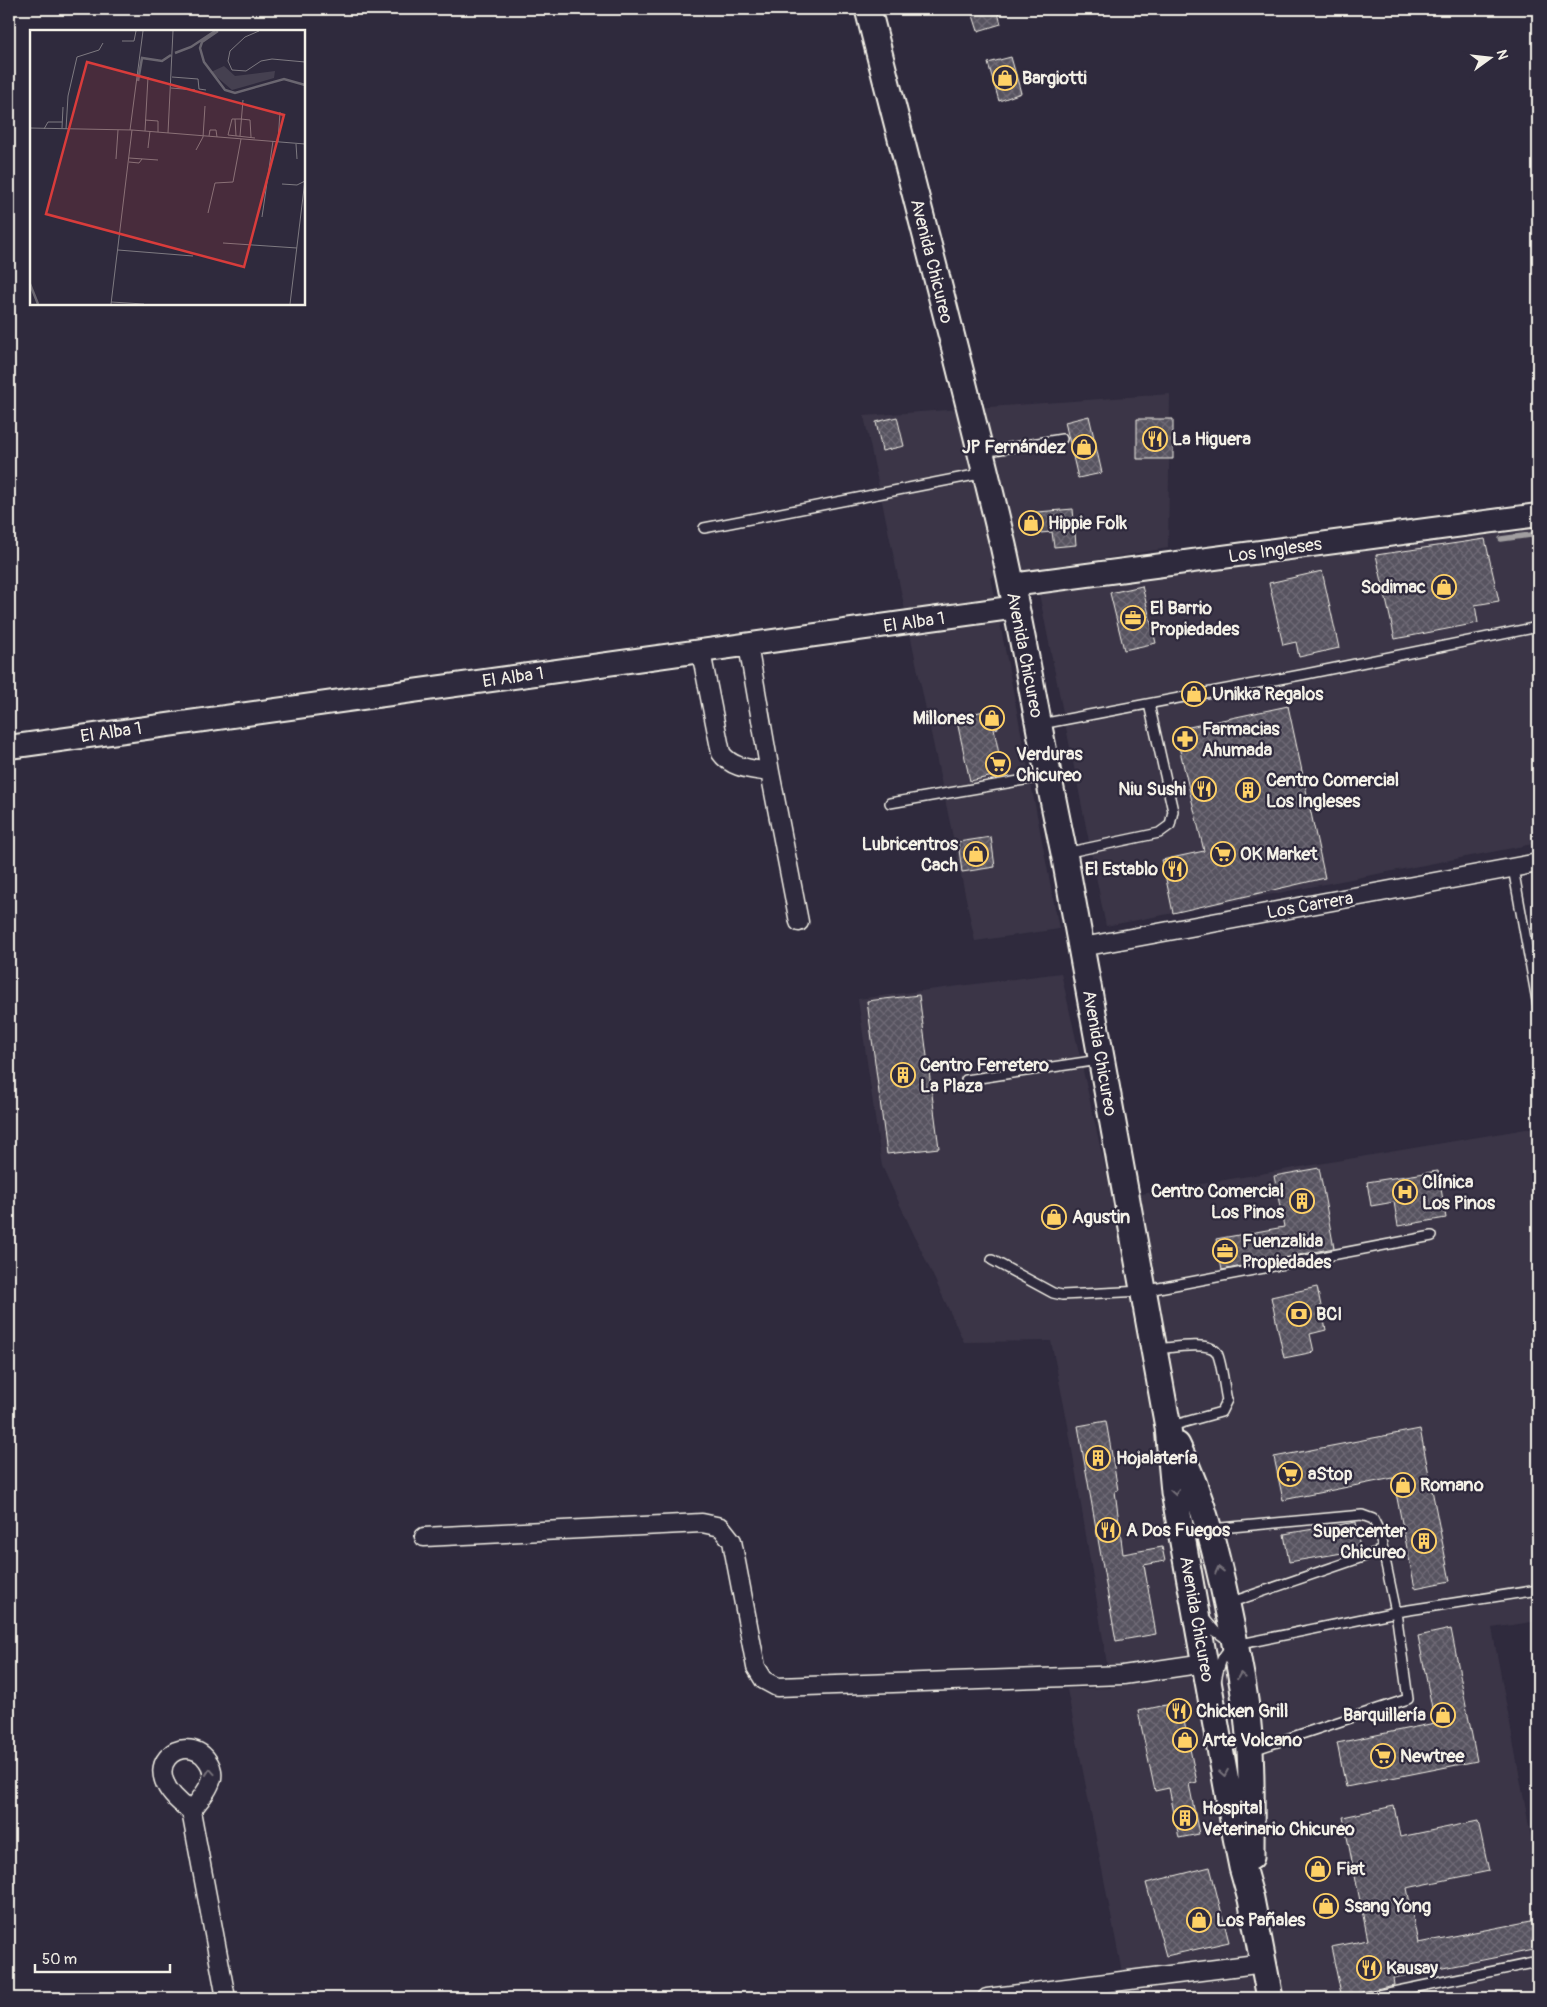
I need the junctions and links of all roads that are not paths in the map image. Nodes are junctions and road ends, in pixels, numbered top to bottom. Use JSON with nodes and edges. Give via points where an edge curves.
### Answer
{"nodes":[{"id":1,"x":868,"y":9,"type":"edge"},
{"id":2,"x":1062,"y":439,"type":"dead end"},
{"id":3,"x":983,"y":463,"type":"junction"},
{"id":4,"x":1538,"y":515,"type":"edge"},
{"id":5,"x":704,"y":528,"type":"dead end"},
{"id":6,"x":1014,"y":596,"type":"junction"},
{"id":7,"x":1538,"y":627,"type":"edge"},
{"id":8,"x":748,"y":645,"type":"junction"},
{"id":9,"x":700,"y":652,"type":"junction"},
{"id":10,"x":1148,"y":704,"type":"junction"},
{"id":11,"x":1038,"y":725,"type":"junction"},
{"id":12,"x":9,"y":747,"type":"edge"},
{"id":13,"x":770,"y":772,"type":"junction"},
{"id":14,"x":1048,"y":776,"type":"junction"},
{"id":15,"x":890,"y":803,"type":"dead end"},
{"id":16,"x":1064,"y":853,"type":"junction"},
{"id":17,"x":1538,"y":863,"type":"edge"},
{"id":18,"x":1513,"y":868,"type":"junction"},
{"id":19,"x":799,"y":922,"type":"dead end"},
{"id":20,"x":1082,"y":948,"type":"junction"},
{"id":21,"x":1538,"y":1006,"type":"edge"},
{"id":22,"x":1102,"y":1060,"type":"junction"},
{"id":23,"x":966,"y":1080,"type":"dead end"},
{"id":24,"x":1432,"y":1236,"type":"dead end"},
{"id":25,"x":992,"y":1260,"type":"dead end"},
{"id":26,"x":1143,"y":1291,"type":"junction"},
{"id":27,"x":1154,"y":1349,"type":"junction"},
{"id":28,"x":1168,"y":1426,"type":"junction"},
{"id":29,"x":1209,"y":1529,"type":"junction"},
{"id":30,"x":424,"y":1537,"type":"dead end"},
{"id":31,"x":1383,"y":1550,"type":"junction"},
{"id":32,"x":1538,"y":1590,"type":"edge"},
{"id":33,"x":1227,"y":1604,"type":"junction"},
{"id":34,"x":1196,"y":1609,"type":"junction"},
{"id":35,"x":1396,"y":1612,"type":"junction"},
{"id":36,"x":1236,"y":1645,"type":"junction"},
{"id":37,"x":1205,"y":1663,"type":"junction"},
{"id":38,"x":1212,"y":1704,"type":"junction"},
{"id":39,"x":1250,"y":1750,"type":"junction"},
{"id":40,"x":191,"y":1810,"type":"dead end"},
{"id":41,"x":1251,"y":1899,"type":"junction"},
{"id":42,"x":1538,"y":1962,"type":"edge"},
{"id":43,"x":1264,"y":1964,"type":"junction"},
{"id":44,"x":226,"y":1998,"type":"edge"},
{"id":45,"x":987,"y":1998,"type":"edge"},
{"id":46,"x":1270,"y":1998,"type":"edge"},
{"id":47,"x":1364,"y":1998,"type":"edge"}],
"edges":[{"from":1,"to":3,"type":"main road","name":"Avenida Chicureo"},
{"from":2,"to":3,"type":"lane"},
{"from":3,"to":5,"type":"lane","via":[[973,477]]},
{"from":3,"to":6,"type":"main road","name":"Avenida Chicureo"},
{"from":4,"to":6,"type":"street","name":"Los Ingleses"},
{"from":6,"to":8,"type":"street","name":"El Alba 1"},
{"from":6,"to":11,"type":"main road","name":"Avenida Chicureo"},
{"from":7,"to":10,"type":"lane"},
{"from":8,"to":9,"type":"street","name":"El Alba 1"},
{"from":8,"to":13,"type":"street"},
{"from":9,"to":12,"type":"street","name":"El Alba 1"},
{"from":9,"to":13,"type":"street","via":[[722,753],[738,766]]},
{"from":10,"to":11,"type":"lane"},
{"from":10,"to":16,"type":"lane","via":[[1173,811],[1170,825],[1159,833]]},
{"from":11,"to":14,"type":"main road","name":"Avenida Chicureo"},
{"from":13,"to":19,"type":"street"},
{"from":14,"to":15,"type":"lane"},
{"from":14,"to":16,"type":"main road","name":"Avenida Chicureo"},
{"from":16,"to":20,"type":"main road","name":"Avenida Chicureo"},
{"from":17,"to":18,"type":"street","name":"Los Carrera"},
{"from":18,"to":20,"type":"street","name":"Los Carrera"},
{"from":18,"to":21,"type":"lane"},
{"from":20,"to":22,"type":"main road","name":"Avenida Chicureo"},
{"from":22,"to":23,"type":"lane"},
{"from":22,"to":26,"type":"main road","name":"Avenida Chicureo"},
{"from":24,"to":26,"type":"lane"},
{"from":25,"to":26,"type":"lane","via":[[1052,1293]]},
{"from":26,"to":27,"type":"main road","name":"Avenida Chicureo"},
{"from":27,"to":28,"type":"main road","name":"Avenida Chicureo"},
{"from":27,"to":28,"type":"lane","via":[[1211,1346],[1217,1353],[1227,1400],[1220,1412]]},
{"from":28,"to":29,"type":"main road","name":"Avenida Chicureo","via":[[1193,1482]]},
{"from":28,"to":34,"type":"main road","name":"Avenida Chicureo","one_way":true,"via":[[1174,1492]]},
{"from":29,"to":31,"type":"lane","via":[[1362,1515],[1374,1519]]},
{"from":33,"to":29,"type":"main road","name":"Avenida Chicureo","one_way":true},
{"from":30,"to":37,"type":"street","via":[[702,1524],[721,1528],[732,1541],[756,1667],[764,1680],[777,1687],[1123,1675]]},
{"from":31,"to":33,"type":"lane"},
{"from":31,"to":35,"type":"lane"},
{"from":32,"to":35,"type":"lane"},
{"from":33,"to":36,"type":"main road","name":"Avenida Chicureo"},
{"from":34,"to":36,"type":"lane","via":[[1215,1631]]},
{"from":34,"to":37,"type":"main road","name":"Avenida Chicureo"},
{"from":35,"to":36,"type":"lane"},
{"from":35,"to":39,"type":"lane","via":[[1408,1699]]},
{"from":36,"to":38,"type":"lane","via":[[1227,1649],[1220,1665]]},
{"from":39,"to":36,"type":"main road","name":"Avenida Chicureo","one_way":true},
{"from":37,"to":38,"type":"main road","name":"Avenida Chicureo"},
{"from":38,"to":41,"type":"main road","name":"Avenida Chicureo","one_way":true,"via":[[1242,1867]]},
{"from":39,"to":41,"type":"main road","name":"Avenida Chicureo"},
{"from":40,"to":44,"type":"street"},
{"from":41,"to":43,"type":"main road","name":"Avenida Chicureo"},
{"from":42,"to":47,"type":"lane"},
{"from":43,"to":45,"type":"street"},
{"from":43,"to":46,"type":"main road","name":"Avenida Chicureo"}]}
